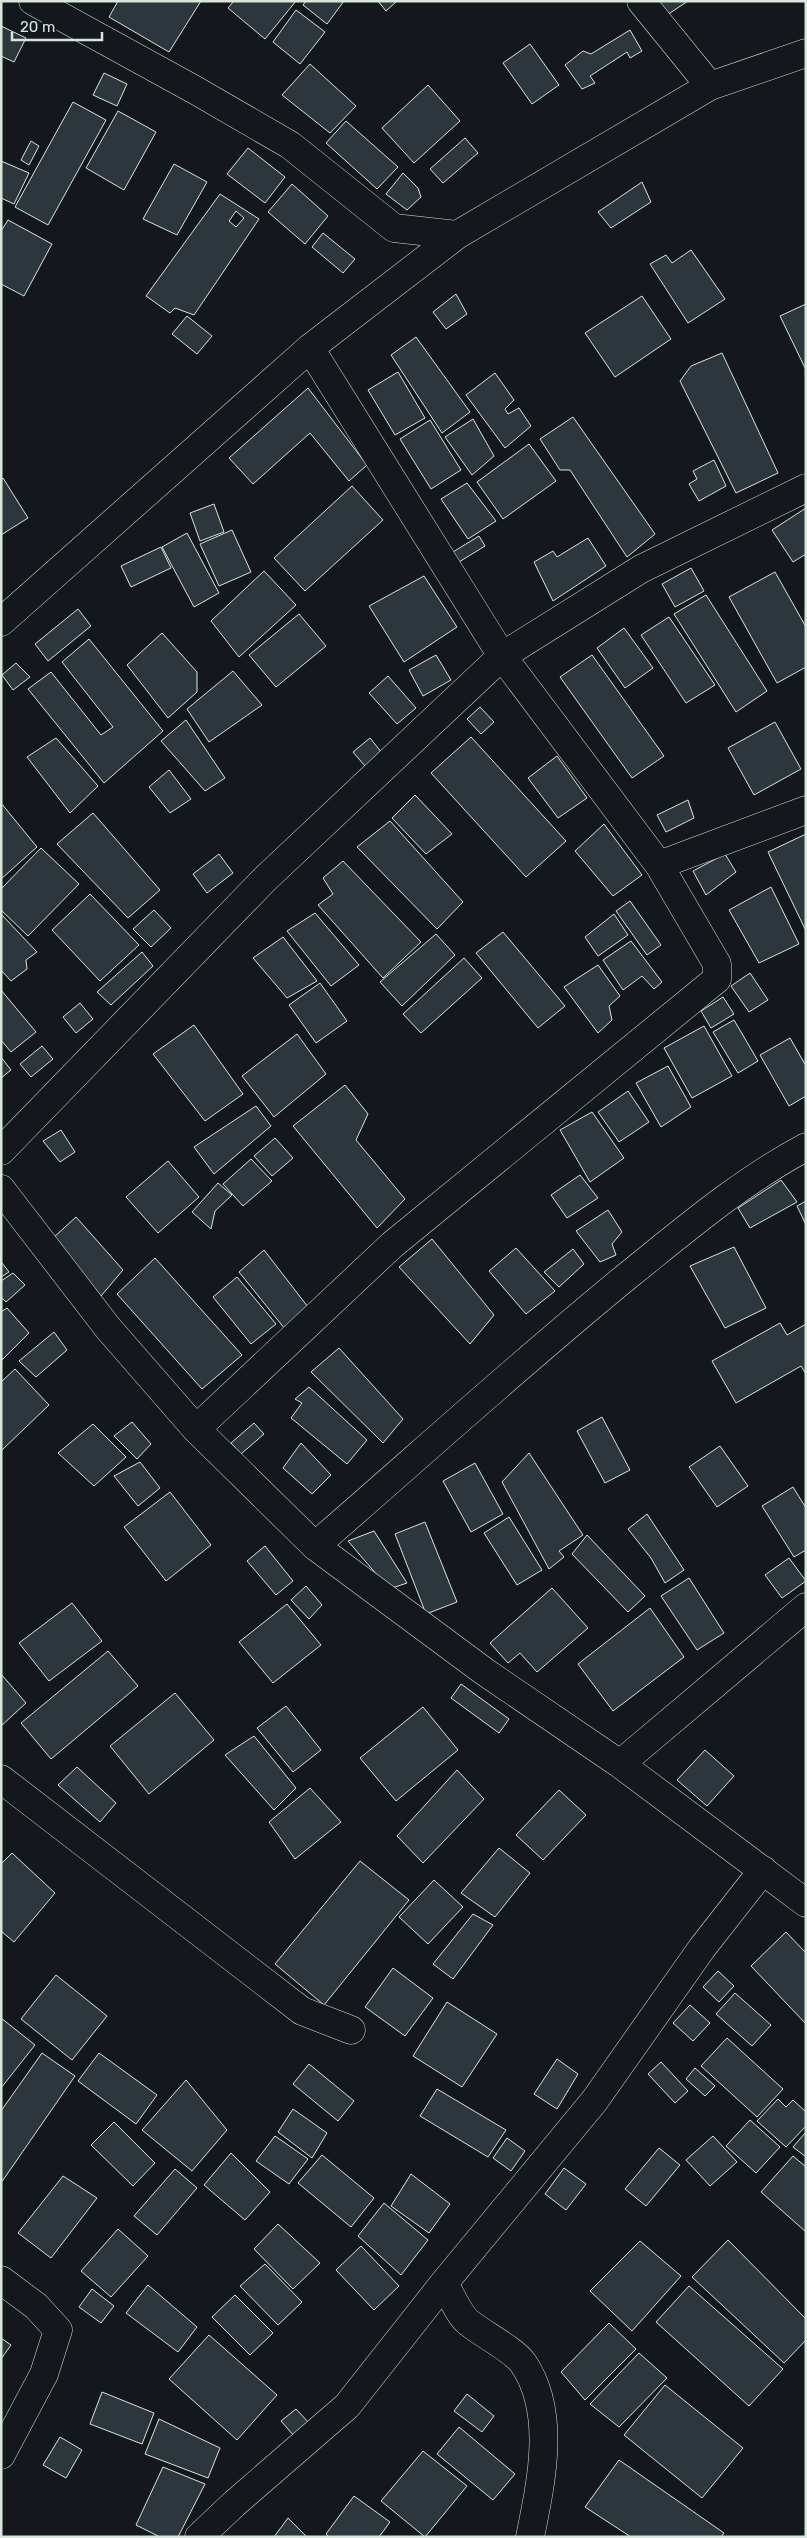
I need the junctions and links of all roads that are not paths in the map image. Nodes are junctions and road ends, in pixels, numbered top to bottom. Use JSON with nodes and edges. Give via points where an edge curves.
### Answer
{"nodes":[{"id":1,"x":33,"y":1,"type":"edge"},
{"id":2,"x":641,"y":1,"type":"edge"},
{"id":3,"x":806,"y":53,"type":"edge"},
{"id":4,"x":710,"y":86,"type":"junction"},
{"id":5,"x":457,"y":235,"type":"junction"},
{"id":6,"x":310,"y":348,"type":"junction"},
{"id":7,"x":806,"y":488,"type":"edge"},
{"id":8,"x":1,"y":622,"type":"edge"},
{"id":9,"x":502,"y":656,"type":"junction"},
{"id":10,"x":806,"y":810,"type":"edge"},
{"id":11,"x":659,"y":865,"type":"junction"},
{"id":12,"x":806,"y":1148,"type":"edge"},
{"id":13,"x":1,"y":1151,"type":"edge"},
{"id":14,"x":1,"y":1190,"type":"edge"},
{"id":15,"x":196,"y":1429,"type":"junction"},
{"id":16,"x":315,"y":1546,"type":"junction"},
{"id":17,"x":806,"y":1607,"type":"edge"},
{"id":18,"x":620,"y":1764,"type":"junction"},
{"id":19,"x":1,"y":1779,"type":"edge"},
{"id":20,"x":763,"y":1870,"type":"junction"},
{"id":21,"x":806,"y":1904,"type":"edge"},
{"id":22,"x":351,"y":2030,"type":"dead end"},
{"id":23,"x":1,"y":2280,"type":"edge"},
{"id":24,"x":444,"y":2283,"type":"junction"},
{"id":25,"x":1,"y":2455,"type":"edge"},
{"id":26,"x":199,"y":2537,"type":"edge"},
{"id":27,"x":530,"y":2537,"type":"edge"}],
"edges":[{"from":1,"to":5,"type":"street","via":[[290,145],[394,228]]},
{"from":2,"to":4,"type":"street"},
{"from":3,"to":4,"type":"street"},
{"from":4,"to":5,"type":"street"},
{"from":5,"to":6,"type":"street"},
{"from":6,"to":8,"type":"street"},
{"from":6,"to":9,"type":"street"},
{"from":7,"to":9,"type":"street","via":[[641,569]]},
{"from":9,"to":11,"type":"street"},
{"from":9,"to":13,"type":"street","via":[[265,879]]},
{"from":10,"to":11,"type":"street"},
{"from":11,"to":15,"type":"street","via":[[717,964],[716,979],[392,1245]]},
{"from":12,"to":16,"type":"street","via":[[768,1168],[745,1185],[568,1324]]},
{"from":14,"to":15,"type":"street","via":[[108,1328]]},
{"from":15,"to":16,"type":"street"},
{"from":16,"to":18,"type":"street","via":[[485,1672]]},
{"from":17,"to":18,"type":"street"},
{"from":18,"to":20,"type":"street"},
{"from":19,"to":22,"type":"street","via":[[302,2010]]},
{"from":20,"to":21,"type":"street"},
{"from":20,"to":24,"type":"street","via":[[702,1948],[595,2100]]},
{"from":23,"to":25,"type":"street","via":[[36,2306],[58,2330],[44,2374]]},
{"from":24,"to":26,"type":"street","via":[[347,2406]]},
{"from":24,"to":27,"type":"street","via":[[466,2320],[522,2362],[536,2392],[542,2420],[540,2486]]}]}
